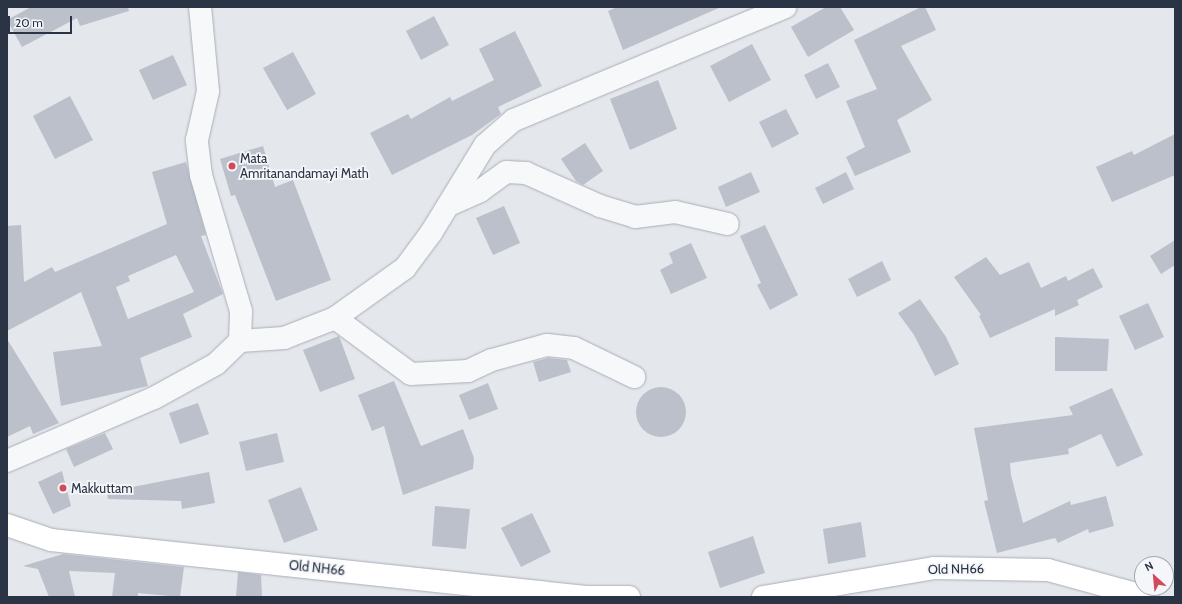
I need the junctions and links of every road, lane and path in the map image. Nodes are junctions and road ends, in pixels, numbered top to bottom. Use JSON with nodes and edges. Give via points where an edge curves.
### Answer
{"nodes":[{"id":1,"x":200,"y":7,"type":"edge"},
{"id":2,"x":785,"y":7,"type":"edge"},
{"id":3,"x":763,"y":12,"type":"edge"},
{"id":4,"x":449,"y":205,"type":"junction"},
{"id":5,"x":728,"y":224,"type":"dead end"},
{"id":6,"x":334,"y":318,"type":"junction"},
{"id":7,"x":240,"y":341,"type":"junction"},
{"id":8,"x":634,"y":377,"type":"dead end"},
{"id":9,"x":7,"y":461,"type":"edge"},
{"id":10,"x":7,"y":525,"type":"edge"},
{"id":11,"x":629,"y":597,"type":"edge"},
{"id":12,"x":763,"y":597,"type":"edge"},
{"id":13,"x":1147,"y":597,"type":"edge"}],
"edges":[{"from":1,"to":7,"type":"street","via":[[208,91],[197,140],[201,175],[241,310]]},
{"from":2,"to":3,"type":"street"},
{"from":3,"to":4,"type":"street","via":[[514,120],[485,145]]},
{"from":4,"to":5,"type":"street","via":[[480,191],[506,172],[526,173],[600,206],[635,217],[675,212]]},
{"from":4,"to":6,"type":"street","via":[[405,268]]},
{"from":6,"to":7,"type":"street","via":[[284,338]]},
{"from":6,"to":8,"type":"street","via":[[412,374],[468,371],[492,360],[547,345],[574,348]]},
{"from":7,"to":9,"type":"street","via":[[216,364],[154,398]]},
{"from":10,"to":11,"type":"main road","name":"Old NH66","via":[[51,540],[586,597]]},
{"from":12,"to":13,"type":"main road","name":"Old NH66","via":[[934,568],[1048,570]]}]}
